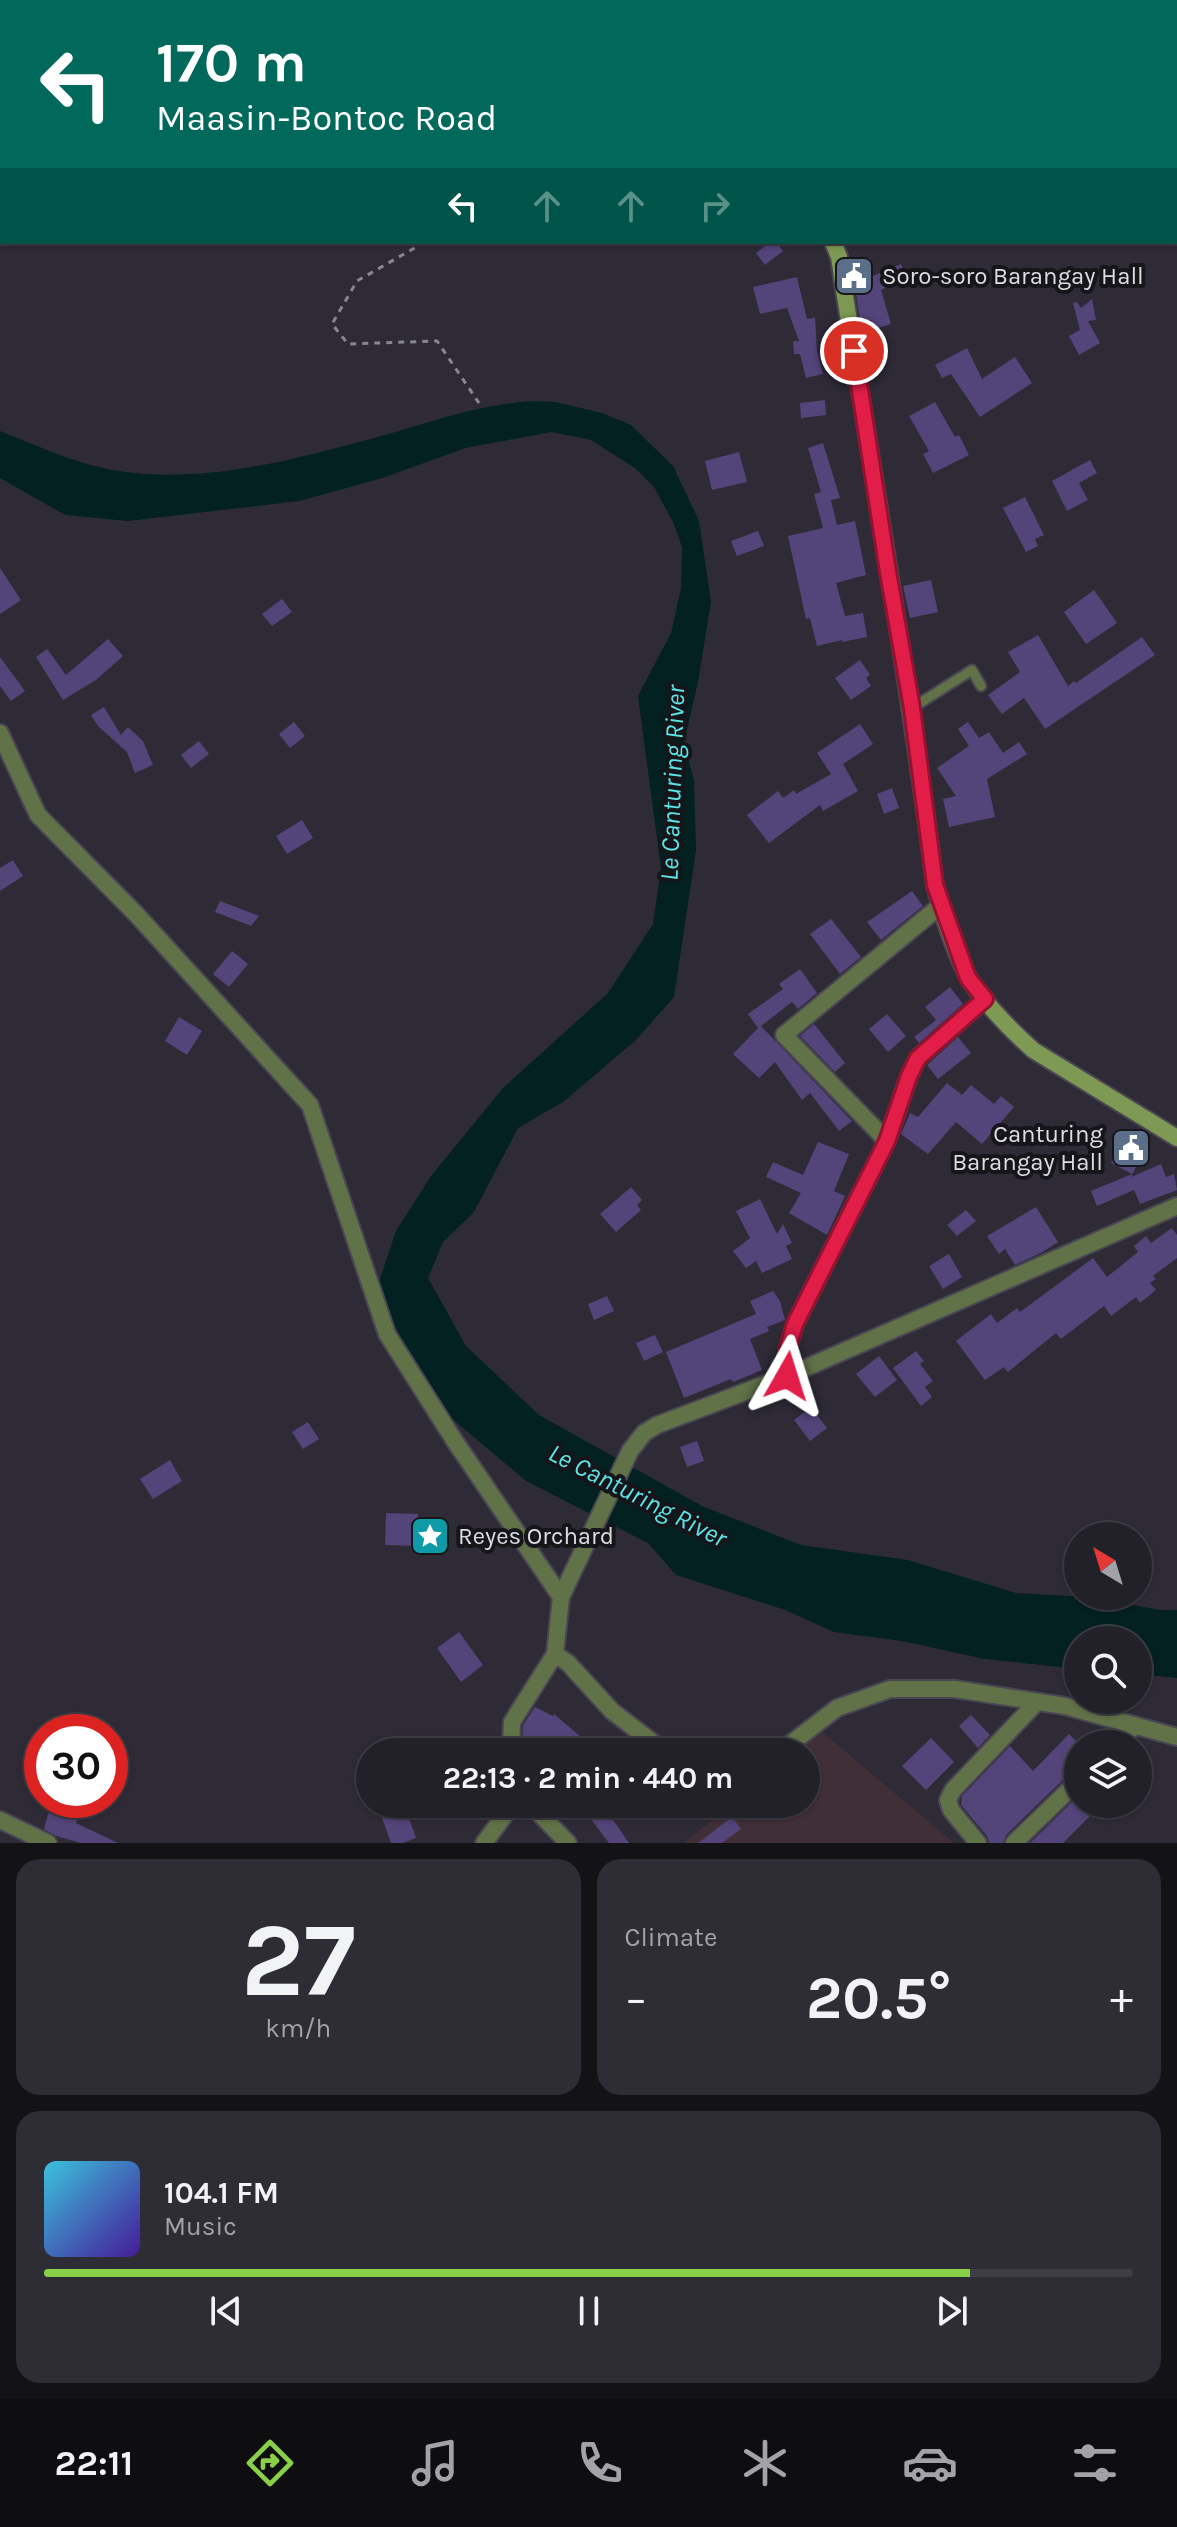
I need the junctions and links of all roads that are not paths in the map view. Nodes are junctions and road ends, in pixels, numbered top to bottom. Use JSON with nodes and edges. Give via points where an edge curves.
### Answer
{"nodes":[{"id":1,"x":834,"y":244,"type":"edge"},
{"id":2,"x":981,"y":686,"type":"dead end"},
{"id":3,"x":912,"y":708,"type":"junction"},
{"id":4,"x":0,"y":733,"type":"edge"},
{"id":5,"x":940,"y":906,"type":"junction"},
{"id":6,"x":985,"y":999,"type":"junction"},
{"id":7,"x":1177,"y":1138,"type":"edge"},
{"id":8,"x":887,"y":1141,"type":"junction"},
{"id":9,"x":1177,"y":1206,"type":"edge"},
{"id":10,"x":787,"y":1376,"type":"junction"},
{"id":11,"x":561,"y":1597,"type":"junction"},
{"id":12,"x":555,"y":1654,"type":"junction"},
{"id":13,"x":1037,"y":1702,"type":"junction"},
{"id":14,"x":1135,"y":1726,"type":"junction"},
{"id":15,"x":1131,"y":1730,"type":"edge"},
{"id":16,"x":1177,"y":1737,"type":"edge"},
{"id":17,"x":511,"y":1738,"type":"edge"},
{"id":18,"x":647,"y":1738,"type":"edge"},
{"id":19,"x":798,"y":1738,"type":"edge"},
{"id":20,"x":1064,"y":1795,"type":"edge"},
{"id":21,"x":503,"y":1818,"type":"edge"},
{"id":22,"x":544,"y":1818,"type":"edge"},
{"id":23,"x":0,"y":1820,"type":"edge"},
{"id":24,"x":48,"y":1843,"type":"edge"},
{"id":25,"x":484,"y":1843,"type":"edge"},
{"id":26,"x":568,"y":1843,"type":"edge"},
{"id":27,"x":978,"y":1843,"type":"edge"},
{"id":28,"x":1014,"y":1843,"type":"edge"}],
"edges":[{"from":1,"to":3,"type":"main road"},
{"from":2,"to":3,"type":"lane","via":[[972,670]]},
{"from":3,"to":5,"type":"main road"},
{"from":4,"to":11,"type":"street","via":[[38,815],[310,1105],[387,1334]]},
{"from":5,"to":6,"type":"main road","via":[[968,978]]},
{"from":5,"to":8,"type":"street","via":[[784,1035]]},
{"from":6,"to":7,"type":"main road","via":[[1033,1050]]},
{"from":6,"to":8,"type":"street","via":[[918,1058]]},
{"from":8,"to":10,"type":"street","via":[[795,1324]]},
{"from":9,"to":10,"type":"street"},
{"from":10,"to":11,"type":"street","via":[[644,1433],[630,1451]]},
{"from":11,"to":12,"type":"street"},
{"from":12,"to":17,"type":"street","via":[[512,1722]]},
{"from":12,"to":18,"type":"street"},
{"from":13,"to":14,"type":"street"},
{"from":13,"to":19,"type":"street","via":[[955,1689],[890,1689],[837,1708]]},
{"from":13,"to":27,"type":"street","via":[[948,1800]]},
{"from":14,"to":15,"type":"street"},
{"from":14,"to":16,"type":"street"},
{"from":20,"to":28,"type":"street"},
{"from":21,"to":25,"type":"street"},
{"from":22,"to":26,"type":"street"},
{"from":23,"to":24,"type":"street"}]}
